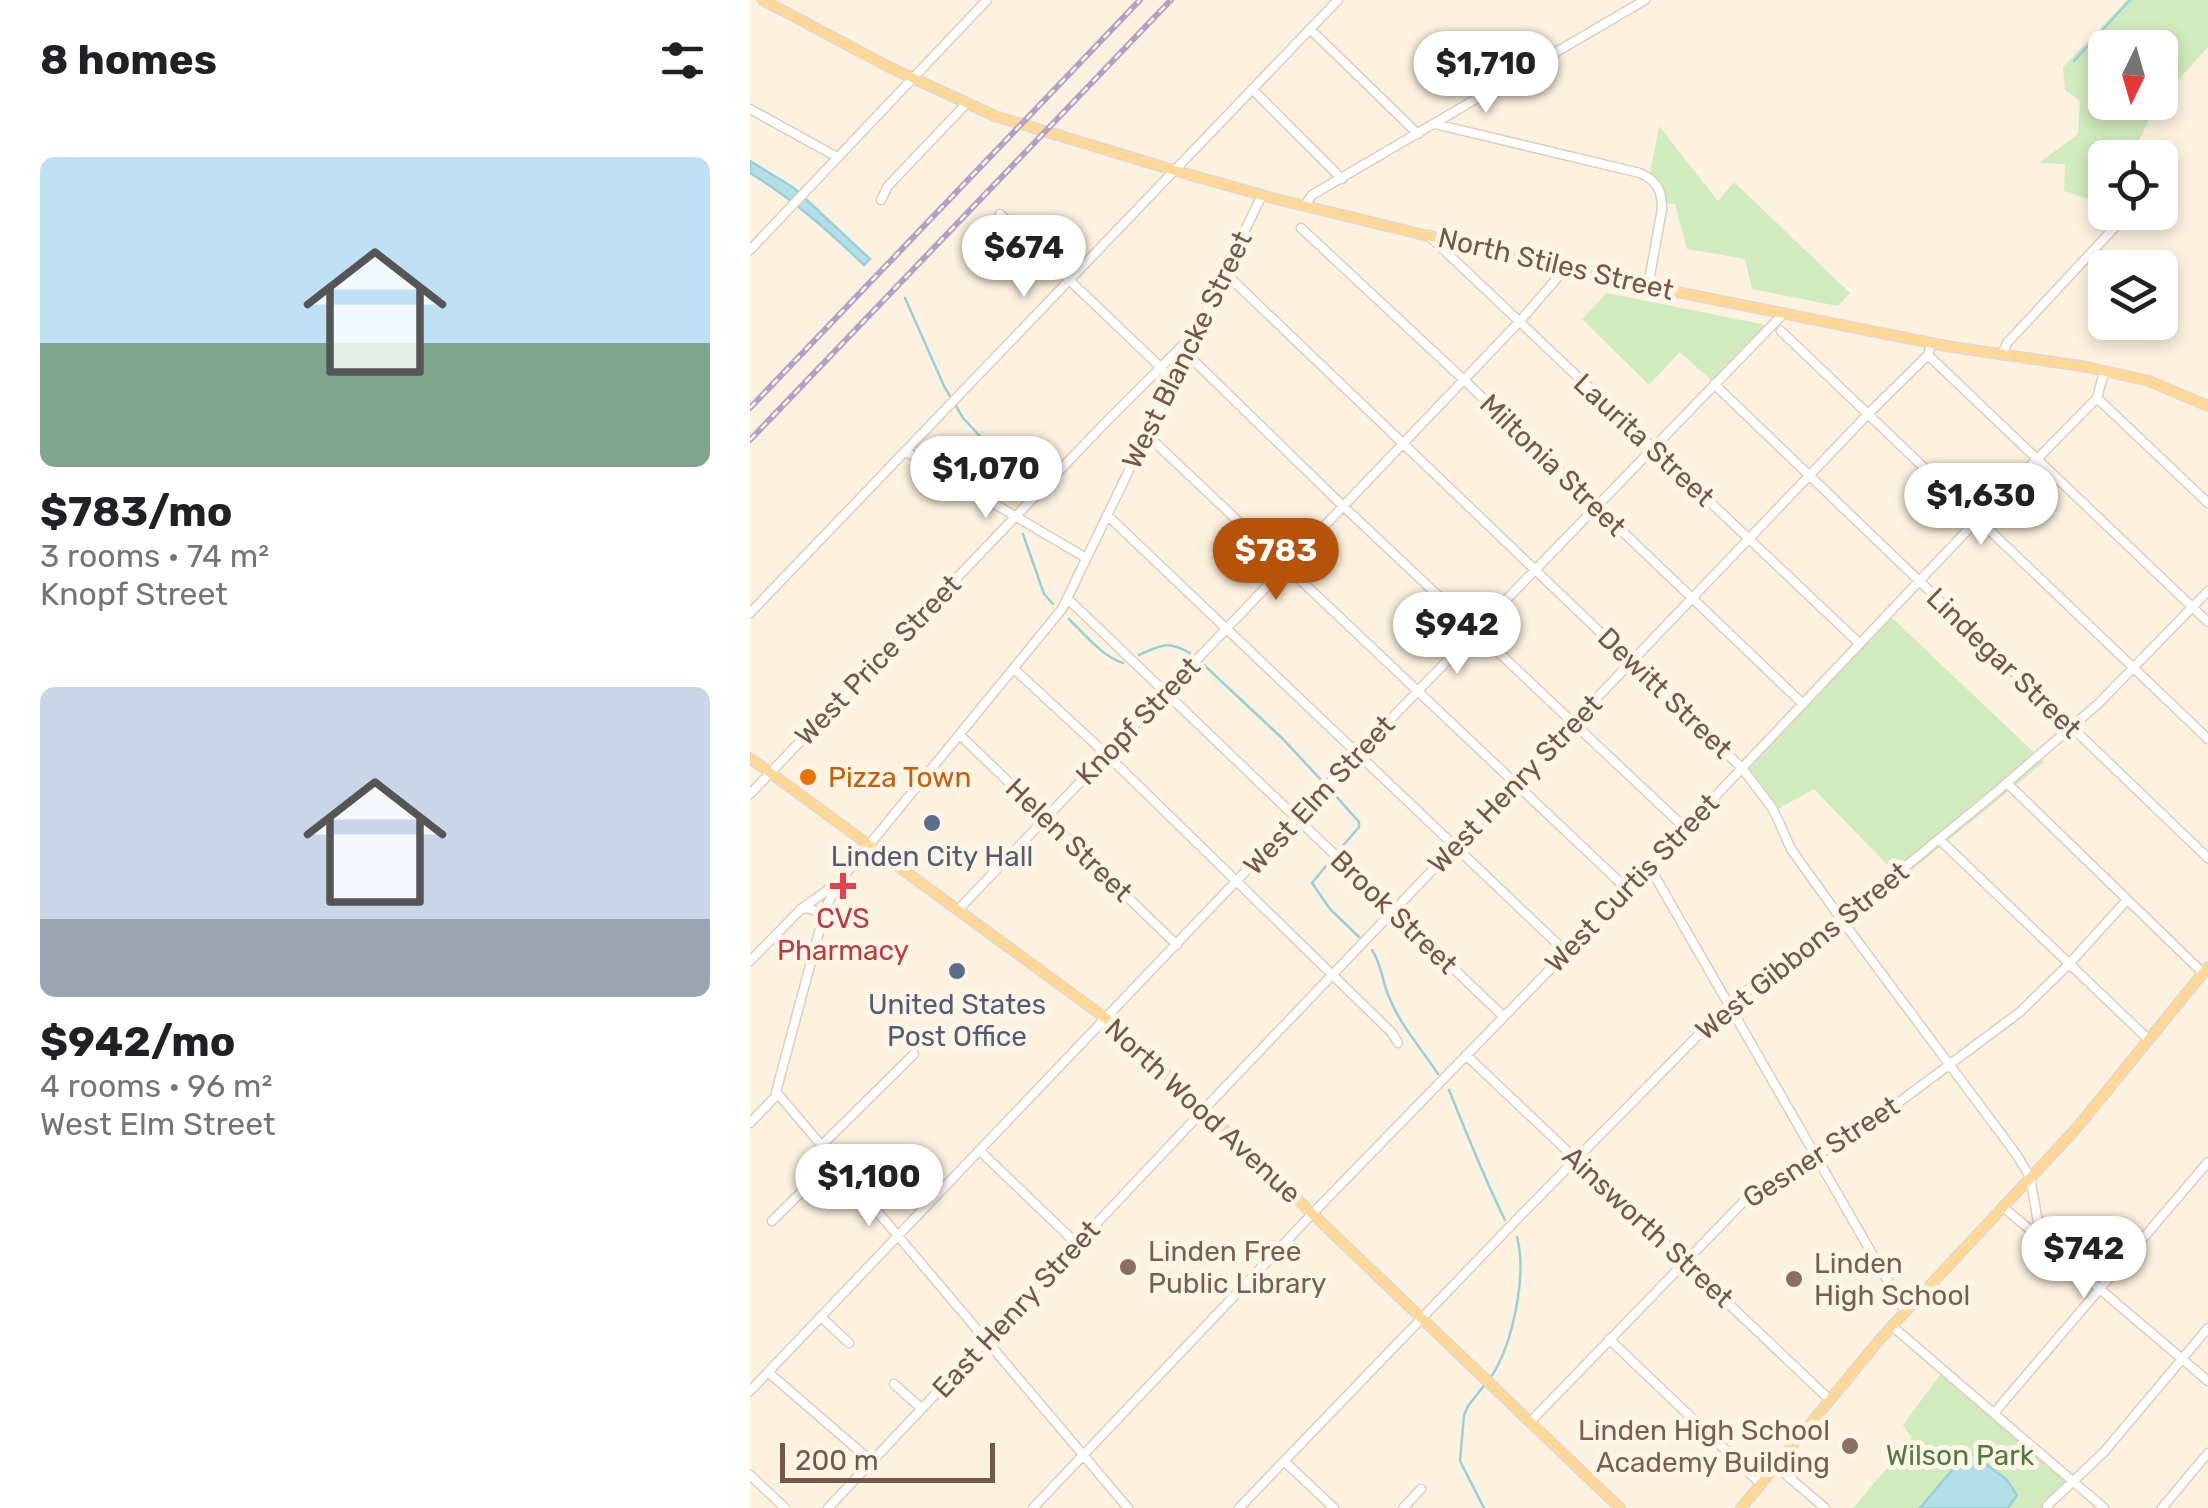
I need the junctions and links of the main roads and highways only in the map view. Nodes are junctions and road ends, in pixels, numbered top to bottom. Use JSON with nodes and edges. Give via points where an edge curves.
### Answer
{"nodes":[{"id":1,"x":763,"y":0,"type":"edge"},
{"id":2,"x":2208,"y":406,"type":"edge"},
{"id":3,"x":750,"y":758,"type":"edge"},
{"id":4,"x":2206,"y":970,"type":"edge"},
{"id":5,"x":1620,"y":1508,"type":"edge"},
{"id":6,"x":1741,"y":1508,"type":"edge"}],
"edges":[{"from":1,"to":2,"type":"main road","name":"North Stiles Street","via":[[966,104],[1173,170],[1566,269],[2162,385]]},
{"from":3,"to":5,"type":"main road","name":"North Wood Avenue","via":[[1107,1019]]},
{"from":4,"to":6,"type":"main road","via":[[2075,1130],[1892,1326]]}]}
